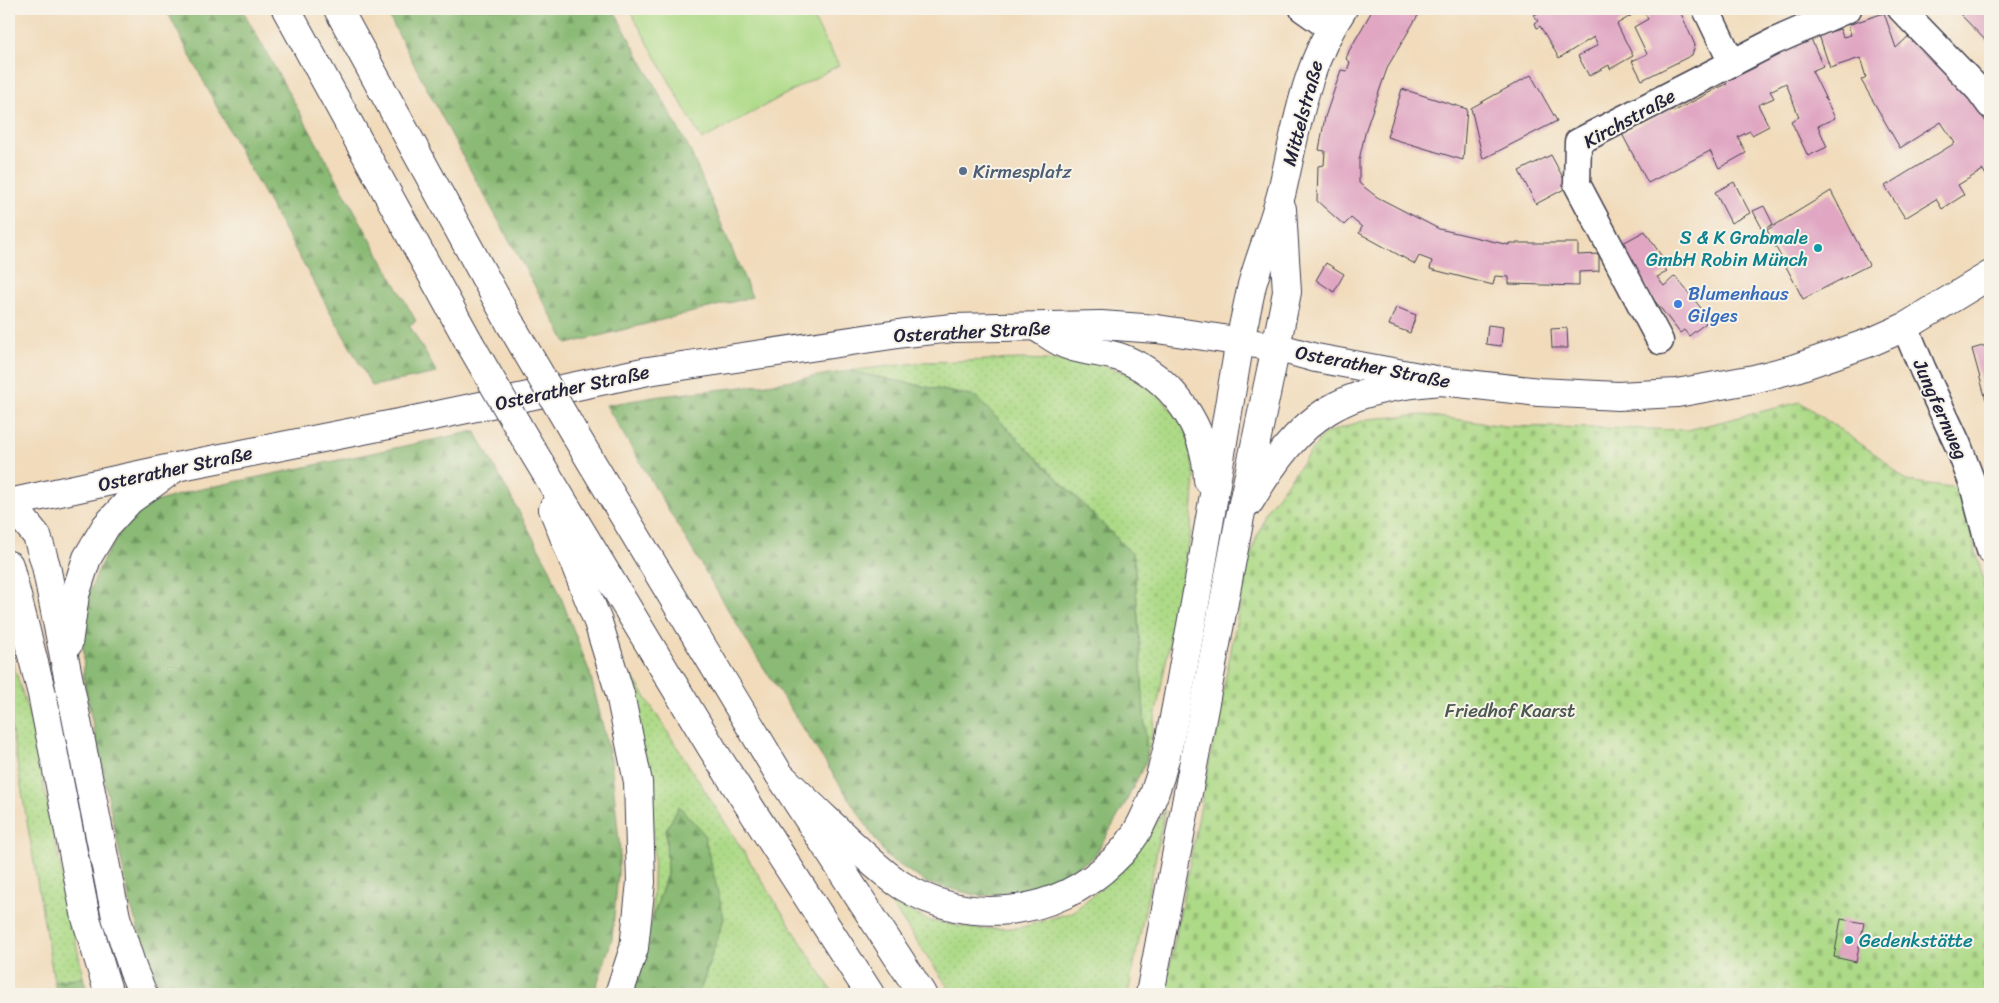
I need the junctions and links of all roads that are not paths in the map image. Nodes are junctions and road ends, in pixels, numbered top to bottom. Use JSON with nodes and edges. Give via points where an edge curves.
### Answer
{"nodes":[{"id":1,"x":286,"y":9,"type":"edge"},
{"id":2,"x":338,"y":9,"type":"edge"},
{"id":3,"x":1303,"y":9,"type":"edge"},
{"id":4,"x":1706,"y":9,"type":"edge"},
{"id":5,"x":1848,"y":9,"type":"edge"},
{"id":6,"x":1901,"y":9,"type":"edge"},
{"id":7,"x":1337,"y":18,"type":"edge"},
{"id":8,"x":1732,"y":62,"type":"junction"},
{"id":9,"x":1990,"y":105,"type":"edge"},
{"id":10,"x":1281,"y":193,"type":"junction"},
{"id":11,"x":1990,"y":275,"type":"edge"},
{"id":12,"x":1036,"y":327,"type":"junction"},
{"id":13,"x":1905,"y":327,"type":"junction"},
{"id":14,"x":1240,"y":341,"type":"junction"},
{"id":15,"x":1660,"y":341,"type":"dead end"},
{"id":16,"x":1276,"y":347,"type":"junction"},
{"id":17,"x":1441,"y":381,"type":"junction"},
{"id":18,"x":526,"y":440,"type":"junction"},
{"id":19,"x":176,"y":467,"type":"junction"},
{"id":20,"x":9,"y":506,"type":"edge"},
{"id":21,"x":1240,"y":517,"type":"junction"},
{"id":22,"x":1209,"y":519,"type":"junction"},
{"id":23,"x":1990,"y":550,"type":"edge"},
{"id":24,"x":9,"y":565,"type":"edge"},
{"id":25,"x":9,"y":627,"type":"edge"},
{"id":26,"x":65,"y":667,"type":"junction"},
{"id":27,"x":42,"y":694,"type":"junction"},
{"id":28,"x":779,"y":774,"type":"junction"},
{"id":29,"x":109,"y":994,"type":"edge"},
{"id":30,"x":143,"y":994,"type":"edge"},
{"id":31,"x":619,"y":994,"type":"edge"},
{"id":32,"x":870,"y":994,"type":"edge"},
{"id":33,"x":922,"y":994,"type":"edge"},
{"id":34,"x":1150,"y":994,"type":"edge"}],
"edges":[{"from":1,"to":18,"type":"main road","bridge":true},
{"from":2,"to":28,"type":"main road","bridge":true,"via":[[511,325]]},
{"from":3,"to":7,"type":"street"},
{"from":4,"to":8,"type":"street"},
{"from":5,"to":8,"type":"street","name":"Kirchstraße"},
{"from":6,"to":9,"type":"street"},
{"from":7,"to":10,"type":"main road","name":"Mittelstraße","via":[[1307,82]]},
{"from":8,"to":15,"type":"street","name":"Kirchstraße","via":[[1578,142],[1577,184]]},
{"from":10,"to":14,"type":"main road","name":"Mittelstraße","via":[[1252,286]]},
{"from":10,"to":16,"type":"main road","name":"Mittelstraße","via":[[1287,292]]},
{"from":11,"to":13,"type":"main road","name":"Osterather Straße"},
{"from":12,"to":14,"type":"main road","name":"Osterather Straße","via":[[1101,325],[1147,328]]},
{"from":12,"to":19,"type":"main road","name":"Osterather Straße","via":[[953,328],[905,333],[648,371]]},
{"from":12,"to":22,"type":"main road","via":[[1068,346],[1122,358],[1150,373],[1174,394],[1191,416],[1204,446]]},
{"from":13,"to":17,"type":"main road","name":"Osterather Straße","via":[[1793,369],[1676,393],[1618,396],[1539,392]]},
{"from":13,"to":23,"type":"street","name":"Jungfernweg","via":[[1958,445],[1973,485]]},
{"from":14,"to":16,"type":"main road","name":"Osterather Straße"},
{"from":14,"to":22,"type":"main road","name":"Mittelstraße"},
{"from":16,"to":17,"type":"main road","name":"Osterather Straße","via":[[1316,358]]},
{"from":16,"to":21,"type":"main road","name":"Mittelstraße"},
{"from":17,"to":21,"type":"main road","via":[[1376,390],[1356,396],[1319,415],[1282,451]]},
{"from":18,"to":31,"type":"main road","via":[[598,622],[620,694],[638,782],[641,882],[634,948]]},
{"from":18,"to":32,"type":"main road","via":[[713,750]]},
{"from":19,"to":20,"type":"main road","name":"Osterather Straße"},
{"from":19,"to":26,"type":"main road","via":[[130,500],[106,526],[87,558],[75,595]]},
{"from":20,"to":26,"type":"main road","via":[[37,536],[46,566]]},
{"from":21,"to":34,"type":"main road","name":"Mittelstraße"},
{"from":22,"to":28,"type":"main road","via":[[1171,733],[1156,787],[1141,825],[1124,851],[1097,877],[1067,895],[1026,909],[978,911],[934,901],[901,884],[870,860]]},
{"from":24,"to":27,"type":"main road"},
{"from":25,"to":27,"type":"main road","via":[[22,647]]},
{"from":26,"to":30,"type":"main road","via":[[116,917]]},
{"from":27,"to":29,"type":"main road","via":[[86,918]]},
{"from":28,"to":33,"type":"main road"}]}
